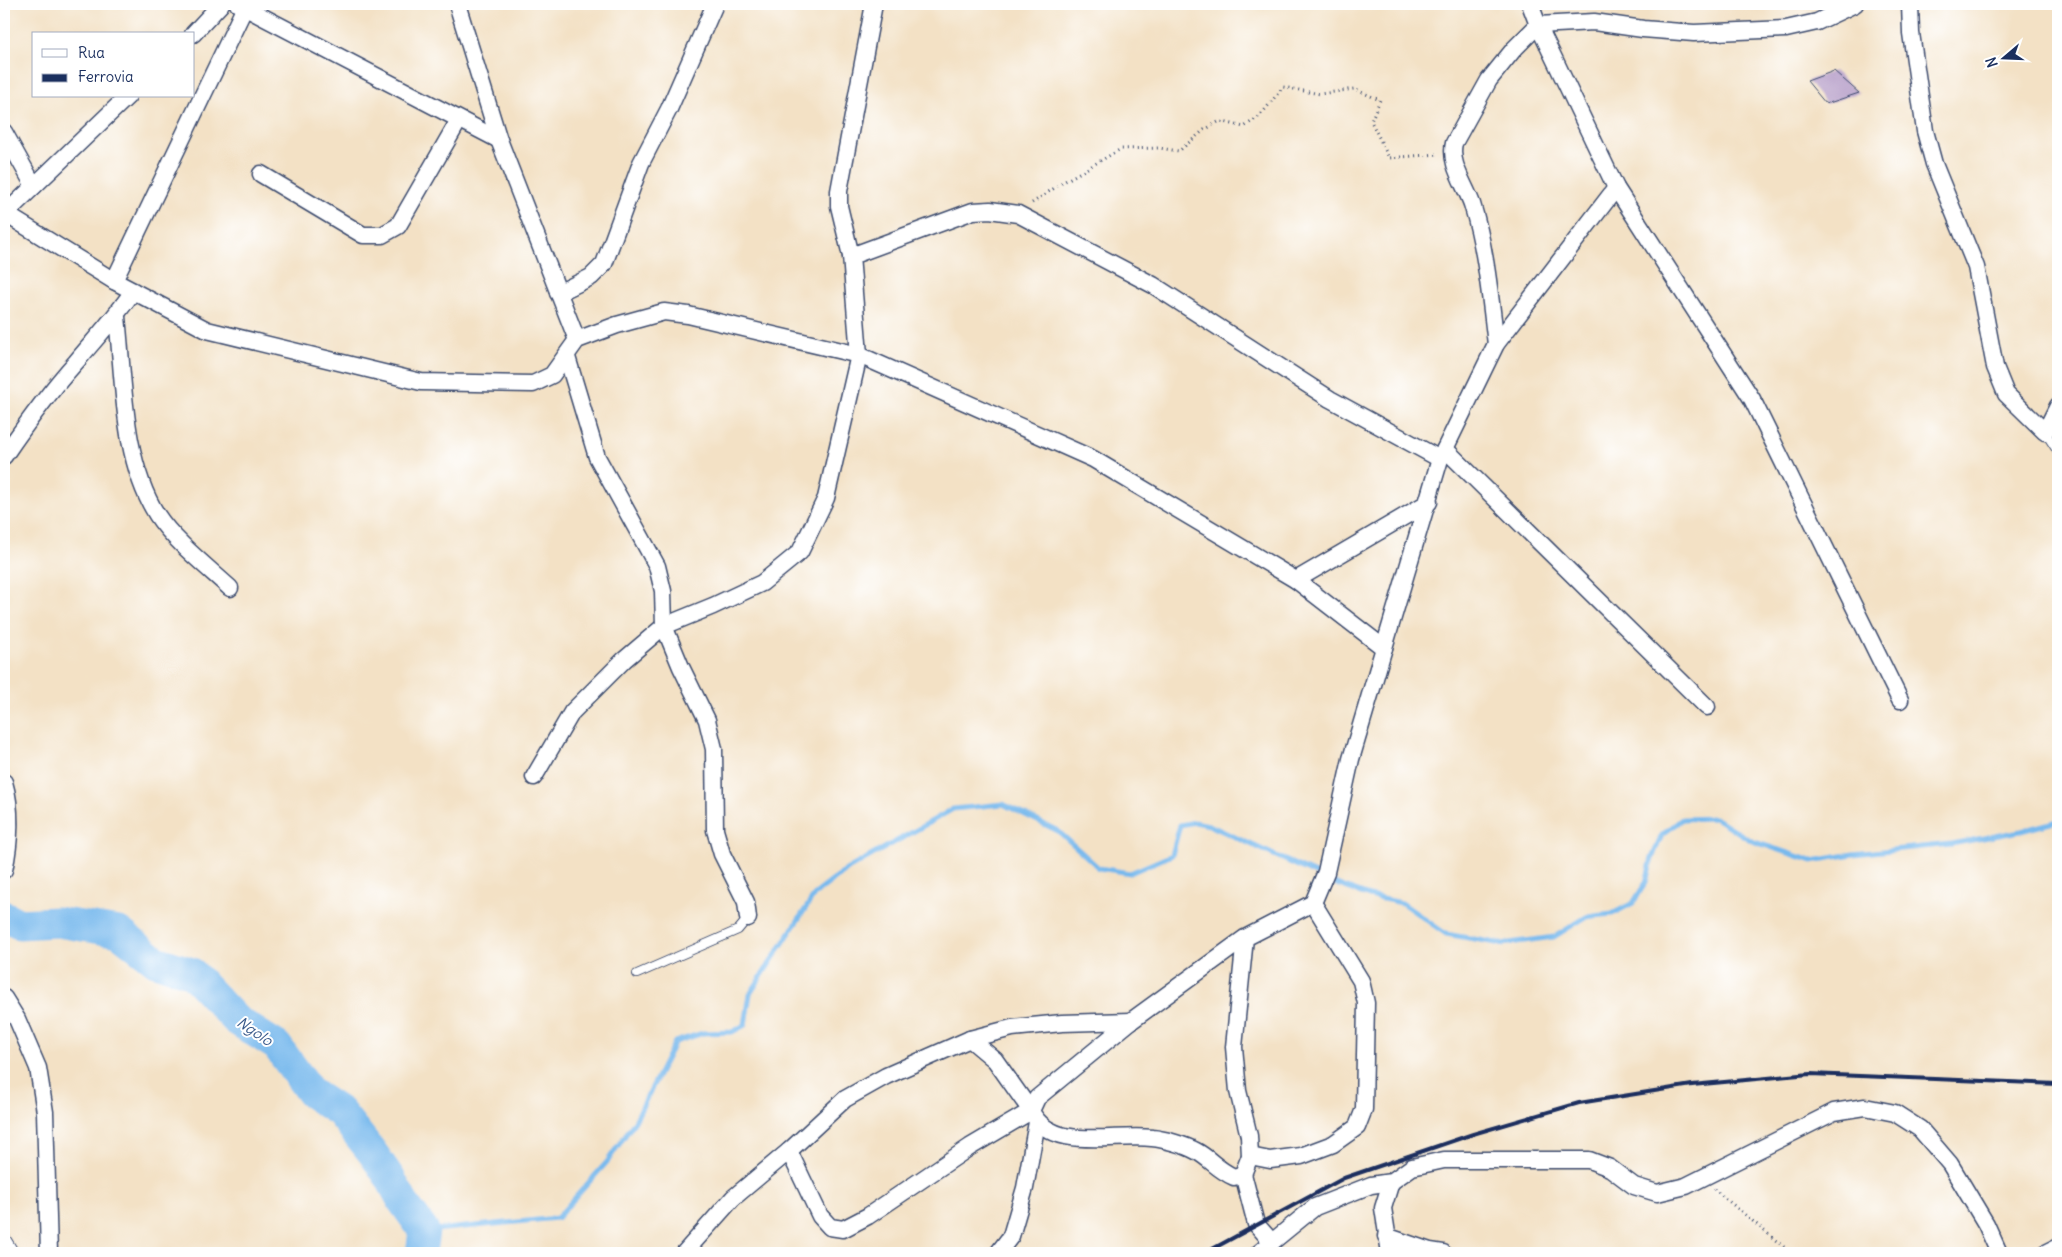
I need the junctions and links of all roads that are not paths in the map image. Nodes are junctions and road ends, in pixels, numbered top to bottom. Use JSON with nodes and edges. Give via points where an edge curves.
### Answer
{"nodes":[{"id":1,"x":221,"y":4,"type":"edge"},
{"id":2,"x":456,"y":4,"type":"edge"},
{"id":3,"x":715,"y":4,"type":"edge"},
{"id":4,"x":874,"y":4,"type":"edge"},
{"id":5,"x":1530,"y":4,"type":"edge"},
{"id":6,"x":1855,"y":4,"type":"edge"},
{"id":7,"x":1910,"y":4,"type":"edge"},
{"id":8,"x":242,"y":6,"type":"edge"},
{"id":9,"x":1538,"y":26,"type":"junction"},
{"id":10,"x":195,"y":32,"type":"edge"},
{"id":11,"x":126,"y":98,"type":"edge"},
{"id":12,"x":459,"y":120,"type":"junction"},
{"id":13,"x":4,"y":132,"type":"edge"},
{"id":14,"x":499,"y":140,"type":"junction"},
{"id":15,"x":261,"y":174,"type":"dead end"},
{"id":16,"x":34,"y":186,"type":"junction"},
{"id":17,"x":1616,"y":188,"type":"junction"},
{"id":18,"x":5,"y":213,"type":"edge"},
{"id":19,"x":851,"y":256,"type":"junction"},
{"id":20,"x":114,"y":281,"type":"junction"},
{"id":21,"x":133,"y":291,"type":"junction"},
{"id":22,"x":558,"y":293,"type":"junction"},
{"id":23,"x":117,"y":317,"type":"junction"},
{"id":24,"x":577,"y":340,"type":"junction"},
{"id":25,"x":1496,"y":344,"type":"junction"},
{"id":26,"x":859,"y":356,"type":"junction"},
{"id":27,"x":567,"y":357,"type":"junction"},
{"id":28,"x":2058,"y":406,"type":"edge"},
{"id":29,"x":2045,"y":432,"type":"junction"},
{"id":30,"x":2058,"y":452,"type":"edge"},
{"id":31,"x":1443,"y":454,"type":"junction"},
{"id":32,"x":4,"y":456,"type":"edge"},
{"id":33,"x":1429,"y":502,"type":"junction"},
{"id":34,"x":1296,"y":580,"type":"junction"},
{"id":35,"x":230,"y":588,"type":"dead end"},
{"id":36,"x":664,"y":626,"type":"junction"},
{"id":37,"x":1384,"y":648,"type":"junction"},
{"id":38,"x":1900,"y":700,"type":"dead end"},
{"id":39,"x":1707,"y":707,"type":"dead end"},
{"id":40,"x":534,"y":777,"type":"dead end"},
{"id":41,"x":4,"y":782,"type":"edge"},
{"id":42,"x":4,"y":870,"type":"edge"},
{"id":43,"x":1315,"y":898,"type":"junction"},
{"id":44,"x":748,"y":918,"type":"joint"},
{"id":45,"x":1245,"y":938,"type":"junction"},
{"id":46,"x":637,"y":974,"type":"dead end"},
{"id":47,"x":4,"y":998,"type":"edge"},
{"id":48,"x":1132,"y":1021,"type":"junction"},
{"id":49,"x":970,"y":1039,"type":"junction"},
{"id":50,"x":1034,"y":1116,"type":"junction"},
{"id":51,"x":789,"y":1151,"type":"junction"},
{"id":52,"x":1250,"y":1156,"type":"junction"},
{"id":53,"x":1243,"y":1174,"type":"junction"},
{"id":54,"x":1391,"y":1182,"type":"junction"},
{"id":55,"x":4,"y":1235,"type":"edge"},
{"id":56,"x":1386,"y":1236,"type":"junction"},
{"id":57,"x":1272,"y":1242,"type":"junction"},
{"id":58,"x":2058,"y":1246,"type":"edge"},
{"id":59,"x":15,"y":1253,"type":"edge"},
{"id":60,"x":49,"y":1253,"type":"edge"},
{"id":61,"x":684,"y":1253,"type":"edge"},
{"id":62,"x":998,"y":1253,"type":"edge"},
{"id":63,"x":1259,"y":1253,"type":"edge"},
{"id":64,"x":1390,"y":1253,"type":"edge"},
{"id":65,"x":1443,"y":1253,"type":"edge"},
{"id":66,"x":1999,"y":1253,"type":"edge"},
{"id":67,"x":2046,"y":1253,"type":"edge"}],
"edges":[{"from":1,"to":10,"type":"street"},
{"from":2,"to":14,"type":"street"},
{"from":3,"to":22,"type":"street","via":[[669,109],[641,163],[604,264],[591,277]]},
{"from":4,"to":19,"type":"street","via":[[839,191],[839,206]]},
{"from":5,"to":9,"type":"street"},
{"from":6,"to":9,"type":"street","via":[[1816,22],[1786,29],[1694,33],[1594,22]]},
{"from":7,"to":29,"type":"street","via":[[1925,131],[1934,164],[1976,267],[1995,366],[2006,394]]},
{"from":8,"to":12,"type":"street"},
{"from":8,"to":20,"type":"street"},
{"from":9,"to":17,"type":"street"},
{"from":9,"to":25,"type":"street","via":[[1514,48],[1489,80],[1452,152],[1482,236]]},
{"from":11,"to":16,"type":"street"},
{"from":12,"to":14,"type":"street"},
{"from":12,"to":15,"type":"street","via":[[398,226],[382,236],[363,235]]},
{"from":13,"to":16,"type":"street"},
{"from":14,"to":22,"type":"street"},
{"from":16,"to":18,"type":"street"},
{"from":17,"to":25,"type":"street"},
{"from":17,"to":38,"type":"street","via":[[1752,399]]},
{"from":18,"to":20,"type":"street"},
{"from":19,"to":26,"type":"street"},
{"from":19,"to":31,"type":"street","via":[[973,211],[1018,214],[1153,285],[1330,399]]},
{"from":20,"to":21,"type":"street"},
{"from":21,"to":23,"type":"street"},
{"from":21,"to":27,"type":"street","via":[[207,330],[421,382],[533,384],[552,375]]},
{"from":22,"to":24,"type":"street"},
{"from":23,"to":32,"type":"street","via":[[38,408]]},
{"from":23,"to":35,"type":"street","via":[[131,447],[141,481],[157,515]]},
{"from":24,"to":26,"type":"street","via":[[664,312]]},
{"from":24,"to":27,"type":"street"},
{"from":25,"to":31,"type":"street"},
{"from":26,"to":34,"type":"street","via":[[1093,459]]},
{"from":26,"to":36,"type":"street","via":[[826,498],[800,552],[762,583]]},
{"from":27,"to":36,"type":"street","via":[[597,457],[657,566],[663,591]]},
{"from":28,"to":29,"type":"street"},
{"from":29,"to":30,"type":"lane"},
{"from":31,"to":33,"type":"street"},
{"from":31,"to":39,"type":"street"},
{"from":33,"to":34,"type":"street"},
{"from":33,"to":37,"type":"street"},
{"from":34,"to":37,"type":"street"},
{"from":36,"to":40,"type":"street","via":[[572,712]]},
{"from":36,"to":44,"type":"street","via":[[708,720],[714,749],[715,830],[722,854],[746,902]]},
{"from":37,"to":43,"type":"street","via":[[1351,759],[1326,872]]},
{"from":41,"to":42,"type":"street","via":[[9,798]]},
{"from":43,"to":45,"type":"street"},
{"from":43,"to":52,"type":"street","via":[[1361,981],[1366,1003],[1364,1109],[1357,1127],[1333,1144],[1301,1156],[1270,1160]]},
{"from":44,"to":46,"type":"lane","via":[[738,930]]},
{"from":45,"to":48,"type":"street"},
{"from":45,"to":52,"type":"street","via":[[1234,1047]]},
{"from":47,"to":60,"type":"street","via":[[17,1019],[38,1068],[45,1112]]},
{"from":48,"to":49,"type":"street","via":[[1012,1028]]},
{"from":48,"to":50,"type":"street","via":[[1037,1098]]},
{"from":49,"to":50,"type":"street","via":[[995,1060]]},
{"from":49,"to":51,"type":"street","via":[[886,1076],[845,1099]]},
{"from":50,"to":51,"type":"street","via":[[970,1147],[868,1216],[843,1229],[830,1227],[820,1216]]},
{"from":50,"to":53,"type":"street","via":[[1048,1130],[1080,1138],[1153,1138],[1196,1151],[1220,1171],[1234,1177]]},
{"from":50,"to":62,"type":"street","via":[[1026,1188],[1011,1236]]},
{"from":51,"to":61,"type":"street","via":[[733,1198]]},
{"from":52,"to":53,"type":"street"},
{"from":53,"to":57,"type":"street","via":[[1256,1224]]},
{"from":54,"to":56,"type":"street","via":[[1383,1208]]},
{"from":54,"to":57,"type":"street","via":[[1371,1185],[1315,1207]]},
{"from":54,"to":66,"type":"street","via":[[1412,1167],[1444,1160],[1589,1160],[1610,1168],[1634,1186],[1657,1193],[1702,1179],[1834,1112],[1865,1107],[1895,1113],[1920,1129],[1950,1164],[1986,1224]]},
{"from":55,"to":59,"type":"lane"},
{"from":56,"to":64,"type":"street"},
{"from":56,"to":65,"type":"street"},
{"from":57,"to":63,"type":"street"},
{"from":58,"to":67,"type":"street"}]}
